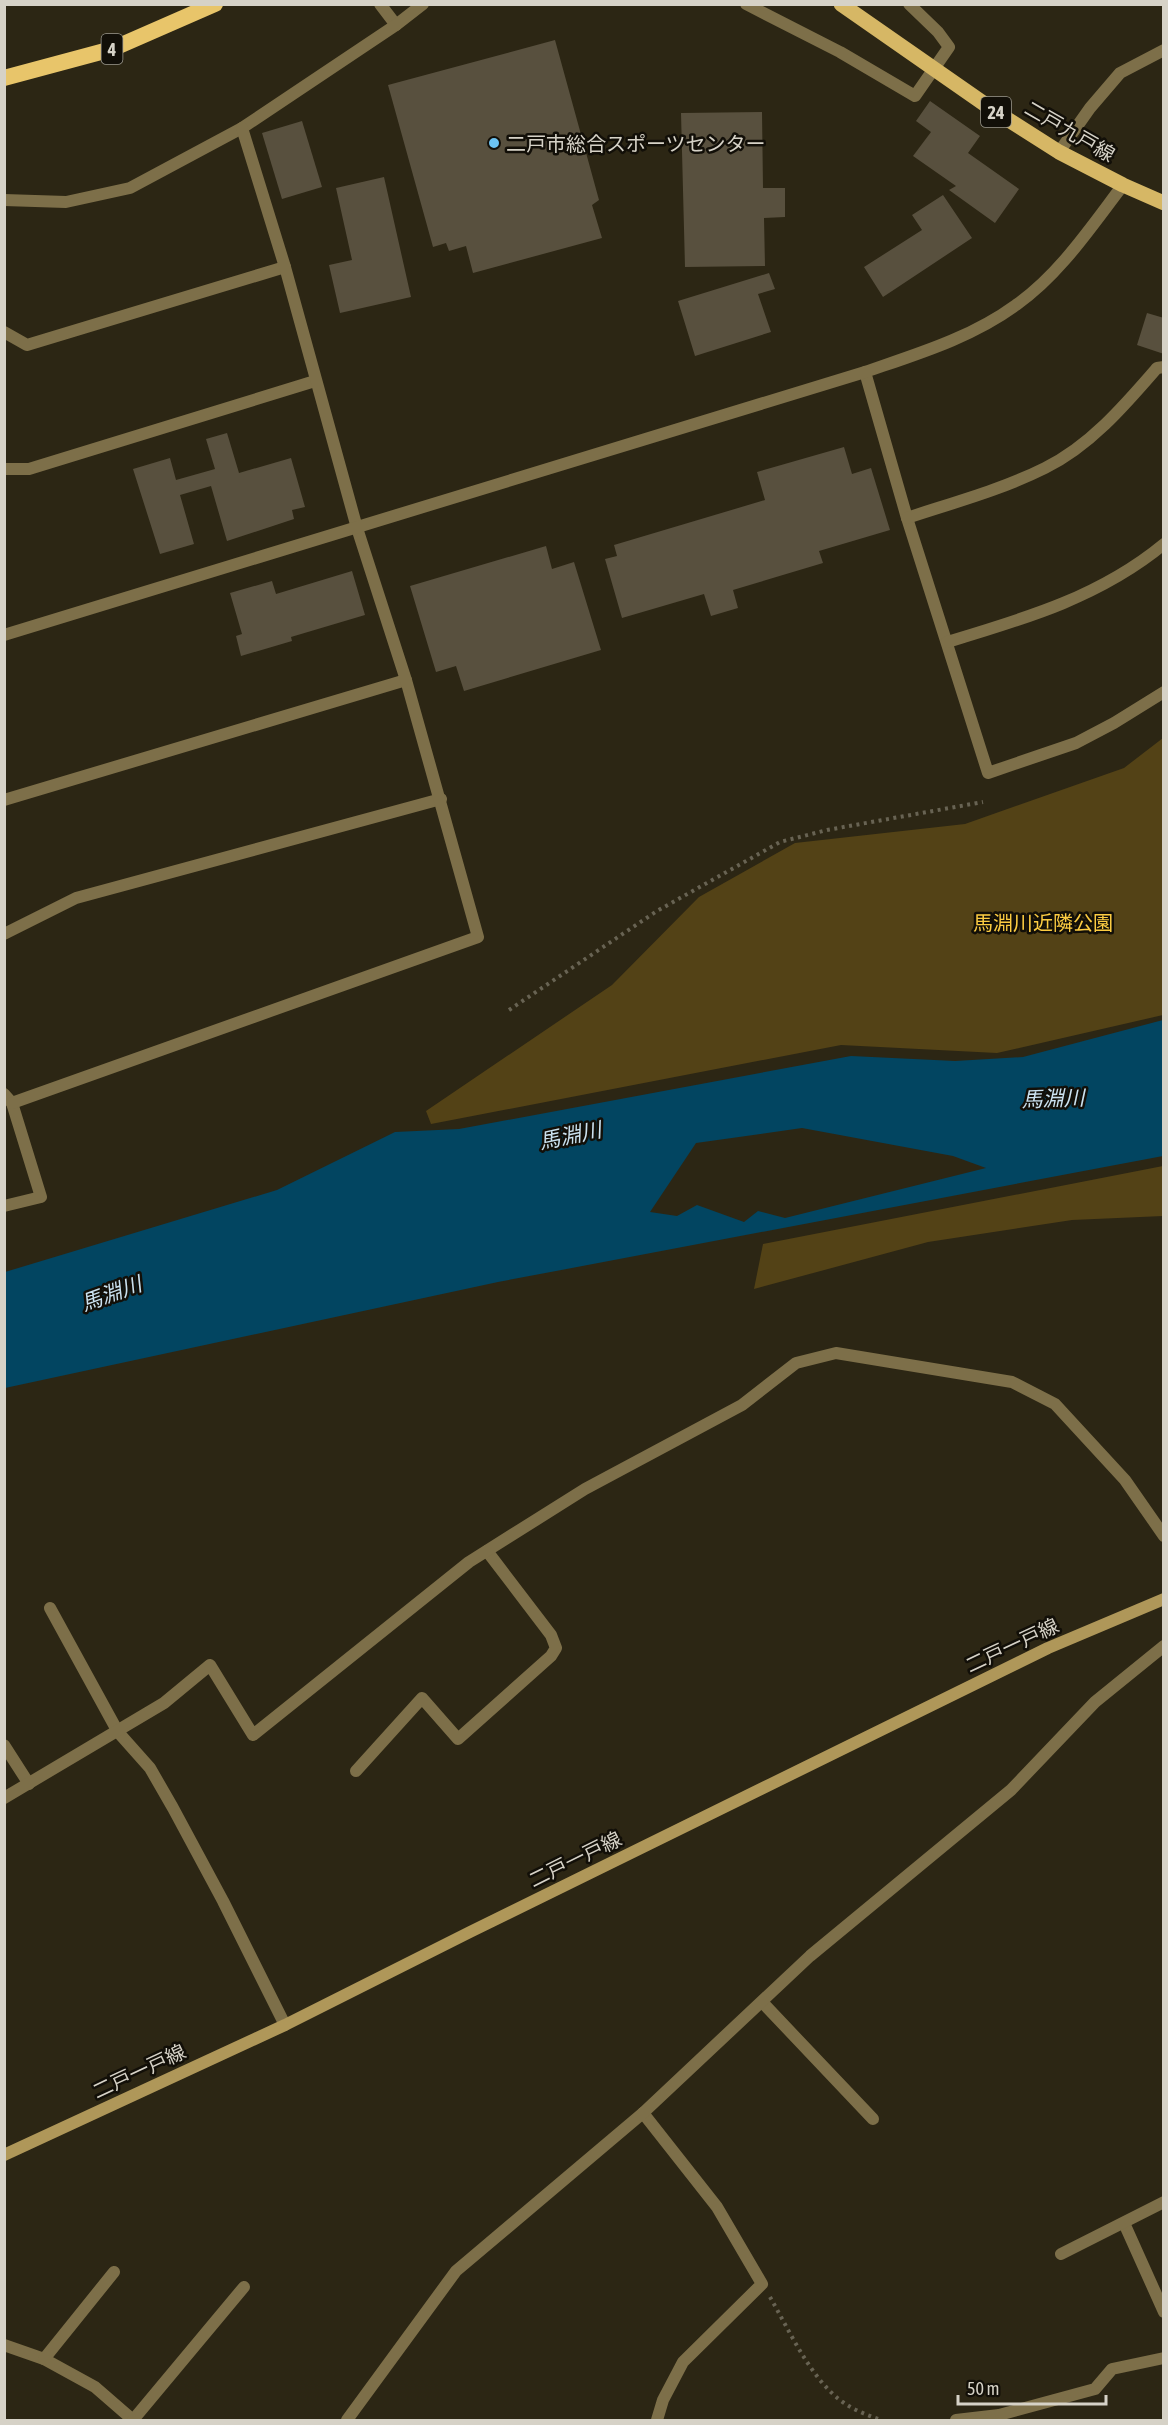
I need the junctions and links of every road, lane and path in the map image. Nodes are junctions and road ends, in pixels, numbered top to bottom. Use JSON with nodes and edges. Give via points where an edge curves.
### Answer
{"nodes":[{"id":1,"x":215,"y":4,"type":"edge"},
{"id":2,"x":380,"y":4,"type":"edge"},
{"id":3,"x":423,"y":4,"type":"edge"},
{"id":4,"x":746,"y":4,"type":"edge"},
{"id":5,"x":842,"y":4,"type":"edge"},
{"id":6,"x":909,"y":4,"type":"edge"},
{"id":7,"x":396,"y":25,"type":"junction"},
{"id":8,"x":1164,"y":50,"type":"edge"},
{"id":9,"x":935,"y":68,"type":"junction"},
{"id":10,"x":4,"y":78,"type":"edge"},
{"id":11,"x":242,"y":128,"type":"junction"},
{"id":12,"x":1059,"y":152,"type":"junction"},
{"id":13,"x":1123,"y":185,"type":"junction"},
{"id":14,"x":4,"y":200,"type":"edge"},
{"id":15,"x":1164,"y":203,"type":"edge"},
{"id":16,"x":285,"y":267,"type":"junction"},
{"id":17,"x":4,"y":332,"type":"edge"},
{"id":18,"x":1164,"y":366,"type":"edge"},
{"id":19,"x":865,"y":372,"type":"junction"},
{"id":20,"x":315,"y":381,"type":"junction"},
{"id":21,"x":4,"y":469,"type":"edge"},
{"id":22,"x":907,"y":518,"type":"junction"},
{"id":23,"x":357,"y":528,"type":"junction"},
{"id":24,"x":1164,"y":544,"type":"edge"},
{"id":25,"x":4,"y":635,"type":"edge"},
{"id":26,"x":947,"y":642,"type":"junction"},
{"id":27,"x":406,"y":680,"type":"junction"},
{"id":28,"x":1164,"y":692,"type":"edge"},
{"id":29,"x":441,"y":799,"type":"junction"},
{"id":30,"x":4,"y":800,"type":"edge"},
{"id":31,"x":983,"y":802,"type":"dead end"},
{"id":32,"x":4,"y":934,"type":"edge"},
{"id":33,"x":509,"y":1010,"type":"dead end"},
{"id":34,"x":8,"y":1099,"type":"edge"},
{"id":35,"x":4,"y":1206,"type":"edge"},
{"id":36,"x":1164,"y":1536,"type":"edge"},
{"id":37,"x":487,"y":1551,"type":"junction"},
{"id":38,"x":1164,"y":1599,"type":"edge"},
{"id":39,"x":50,"y":1608,"type":"dead end"},
{"id":40,"x":1164,"y":1647,"type":"edge"},
{"id":41,"x":118,"y":1732,"type":"junction"},
{"id":42,"x":4,"y":1744,"type":"edge"},
{"id":43,"x":356,"y":1771,"type":"dead end"},
{"id":44,"x":29,"y":1784,"type":"junction"},
{"id":45,"x":4,"y":1798,"type":"edge"},
{"id":46,"x":762,"y":2002,"type":"junction"},
{"id":47,"x":285,"y":2025,"type":"junction"},
{"id":48,"x":643,"y":2113,"type":"junction"},
{"id":49,"x":873,"y":2119,"type":"dead end"},
{"id":50,"x":4,"y":2155,"type":"edge"},
{"id":51,"x":1164,"y":2202,"type":"edge"},
{"id":52,"x":1124,"y":2223,"type":"junction"},
{"id":53,"x":1061,"y":2254,"type":"dead end"},
{"id":54,"x":114,"y":2272,"type":"dead end"},
{"id":55,"x":762,"y":2284,"type":"junction"},
{"id":56,"x":244,"y":2287,"type":"dead end"},
{"id":57,"x":1164,"y":2312,"type":"edge"},
{"id":58,"x":4,"y":2345,"type":"edge"},
{"id":59,"x":1164,"y":2358,"type":"edge"},
{"id":60,"x":44,"y":2359,"type":"junction"},
{"id":61,"x":133,"y":2420,"type":"edge"},
{"id":62,"x":347,"y":2421,"type":"edge"},
{"id":63,"x":657,"y":2421,"type":"edge"},
{"id":64,"x":881,"y":2421,"type":"edge"},
{"id":65,"x":956,"y":2421,"type":"edge"}],
"edges":[{"from":1,"to":10,"type":"highway","number":"4","via":[[112,49]]},
{"from":2,"to":7,"type":"street"},
{"from":3,"to":7,"type":"street"},
{"from":4,"to":9,"type":"street","via":[[915,96]]},
{"from":5,"to":9,"type":"main road","name":"二戸九戸線","number":"24"},
{"from":6,"to":9,"type":"street","via":[[949,47]]},
{"from":7,"to":11,"type":"street"},
{"from":8,"to":12,"type":"street","via":[[1120,73]]},
{"from":9,"to":12,"type":"main road","name":"二戸九戸線","number":"24"},
{"from":11,"to":14,"type":"street","via":[[130,188],[66,202]]},
{"from":11,"to":16,"type":"street"},
{"from":12,"to":13,"type":"main road","name":"二戸九戸線","number":"24"},
{"from":13,"to":15,"type":"main road","name":"二戸九戸線","number":"24"},
{"from":13,"to":19,"type":"street","via":[[1048,278],[1017,305],[945,344]]},
{"from":16,"to":17,"type":"street","via":[[27,345]]},
{"from":16,"to":20,"type":"street"},
{"from":18,"to":22,"type":"street","via":[[1157,368],[1118,412],[1080,445],[1046,468]]},
{"from":19,"to":22,"type":"street"},
{"from":19,"to":23,"type":"street"},
{"from":20,"to":21,"type":"street","via":[[28,469]]},
{"from":20,"to":23,"type":"street"},
{"from":22,"to":26,"type":"street"},
{"from":23,"to":25,"type":"street"},
{"from":23,"to":27,"type":"street"},
{"from":24,"to":26,"type":"street","via":[[1093,590],[1036,615]]},
{"from":26,"to":28,"type":"street","via":[[988,773],[1076,743]]},
{"from":27,"to":29,"type":"street"},
{"from":27,"to":30,"type":"street"},
{"from":29,"to":32,"type":"street","via":[[76,898]]},
{"from":29,"to":34,"type":"street","via":[[478,937]]},
{"from":31,"to":33,"type":"path","via":[[780,842],[657,911]]},
{"from":34,"to":35,"type":"street","via":[[41,1197]]},
{"from":36,"to":37,"type":"street","via":[[1125,1480],[1056,1404],[1012,1382],[836,1353],[796,1363],[742,1405],[585,1489]]},
{"from":37,"to":41,"type":"street","via":[[254,1735],[210,1665],[164,1703]]},
{"from":37,"to":43,"type":"street","via":[[551,1635],[556,1648],[458,1738],[422,1698]]},
{"from":38,"to":47,"type":"main road","name":"二戸一戸線","via":[[1048,1648]]},
{"from":39,"to":41,"type":"street"},
{"from":40,"to":46,"type":"street","via":[[1095,1702],[1011,1790],[810,1956]]},
{"from":41,"to":44,"type":"street"},
{"from":41,"to":47,"type":"street","via":[[150,1768],[173,1808]]},
{"from":42,"to":44,"type":"street"},
{"from":44,"to":45,"type":"street"},
{"from":46,"to":48,"type":"street"},
{"from":46,"to":49,"type":"street"},
{"from":47,"to":50,"type":"main road","name":"二戸一戸線"},
{"from":48,"to":55,"type":"street","via":[[717,2207]]},
{"from":48,"to":62,"type":"street","via":[[456,2271]]},
{"from":51,"to":52,"type":"street"},
{"from":52,"to":53,"type":"street"},
{"from":52,"to":57,"type":"street"},
{"from":54,"to":60,"type":"street"},
{"from":55,"to":63,"type":"street","via":[[683,2362]]},
{"from":55,"to":64,"type":"path","via":[[815,2374],[838,2399]]},
{"from":56,"to":61,"type":"street"},
{"from":58,"to":60,"type":"street"},
{"from":59,"to":65,"type":"street","via":[[1112,2369],[1095,2389],[999,2415]]},
{"from":60,"to":61,"type":"street","via":[[95,2387]]}]}
